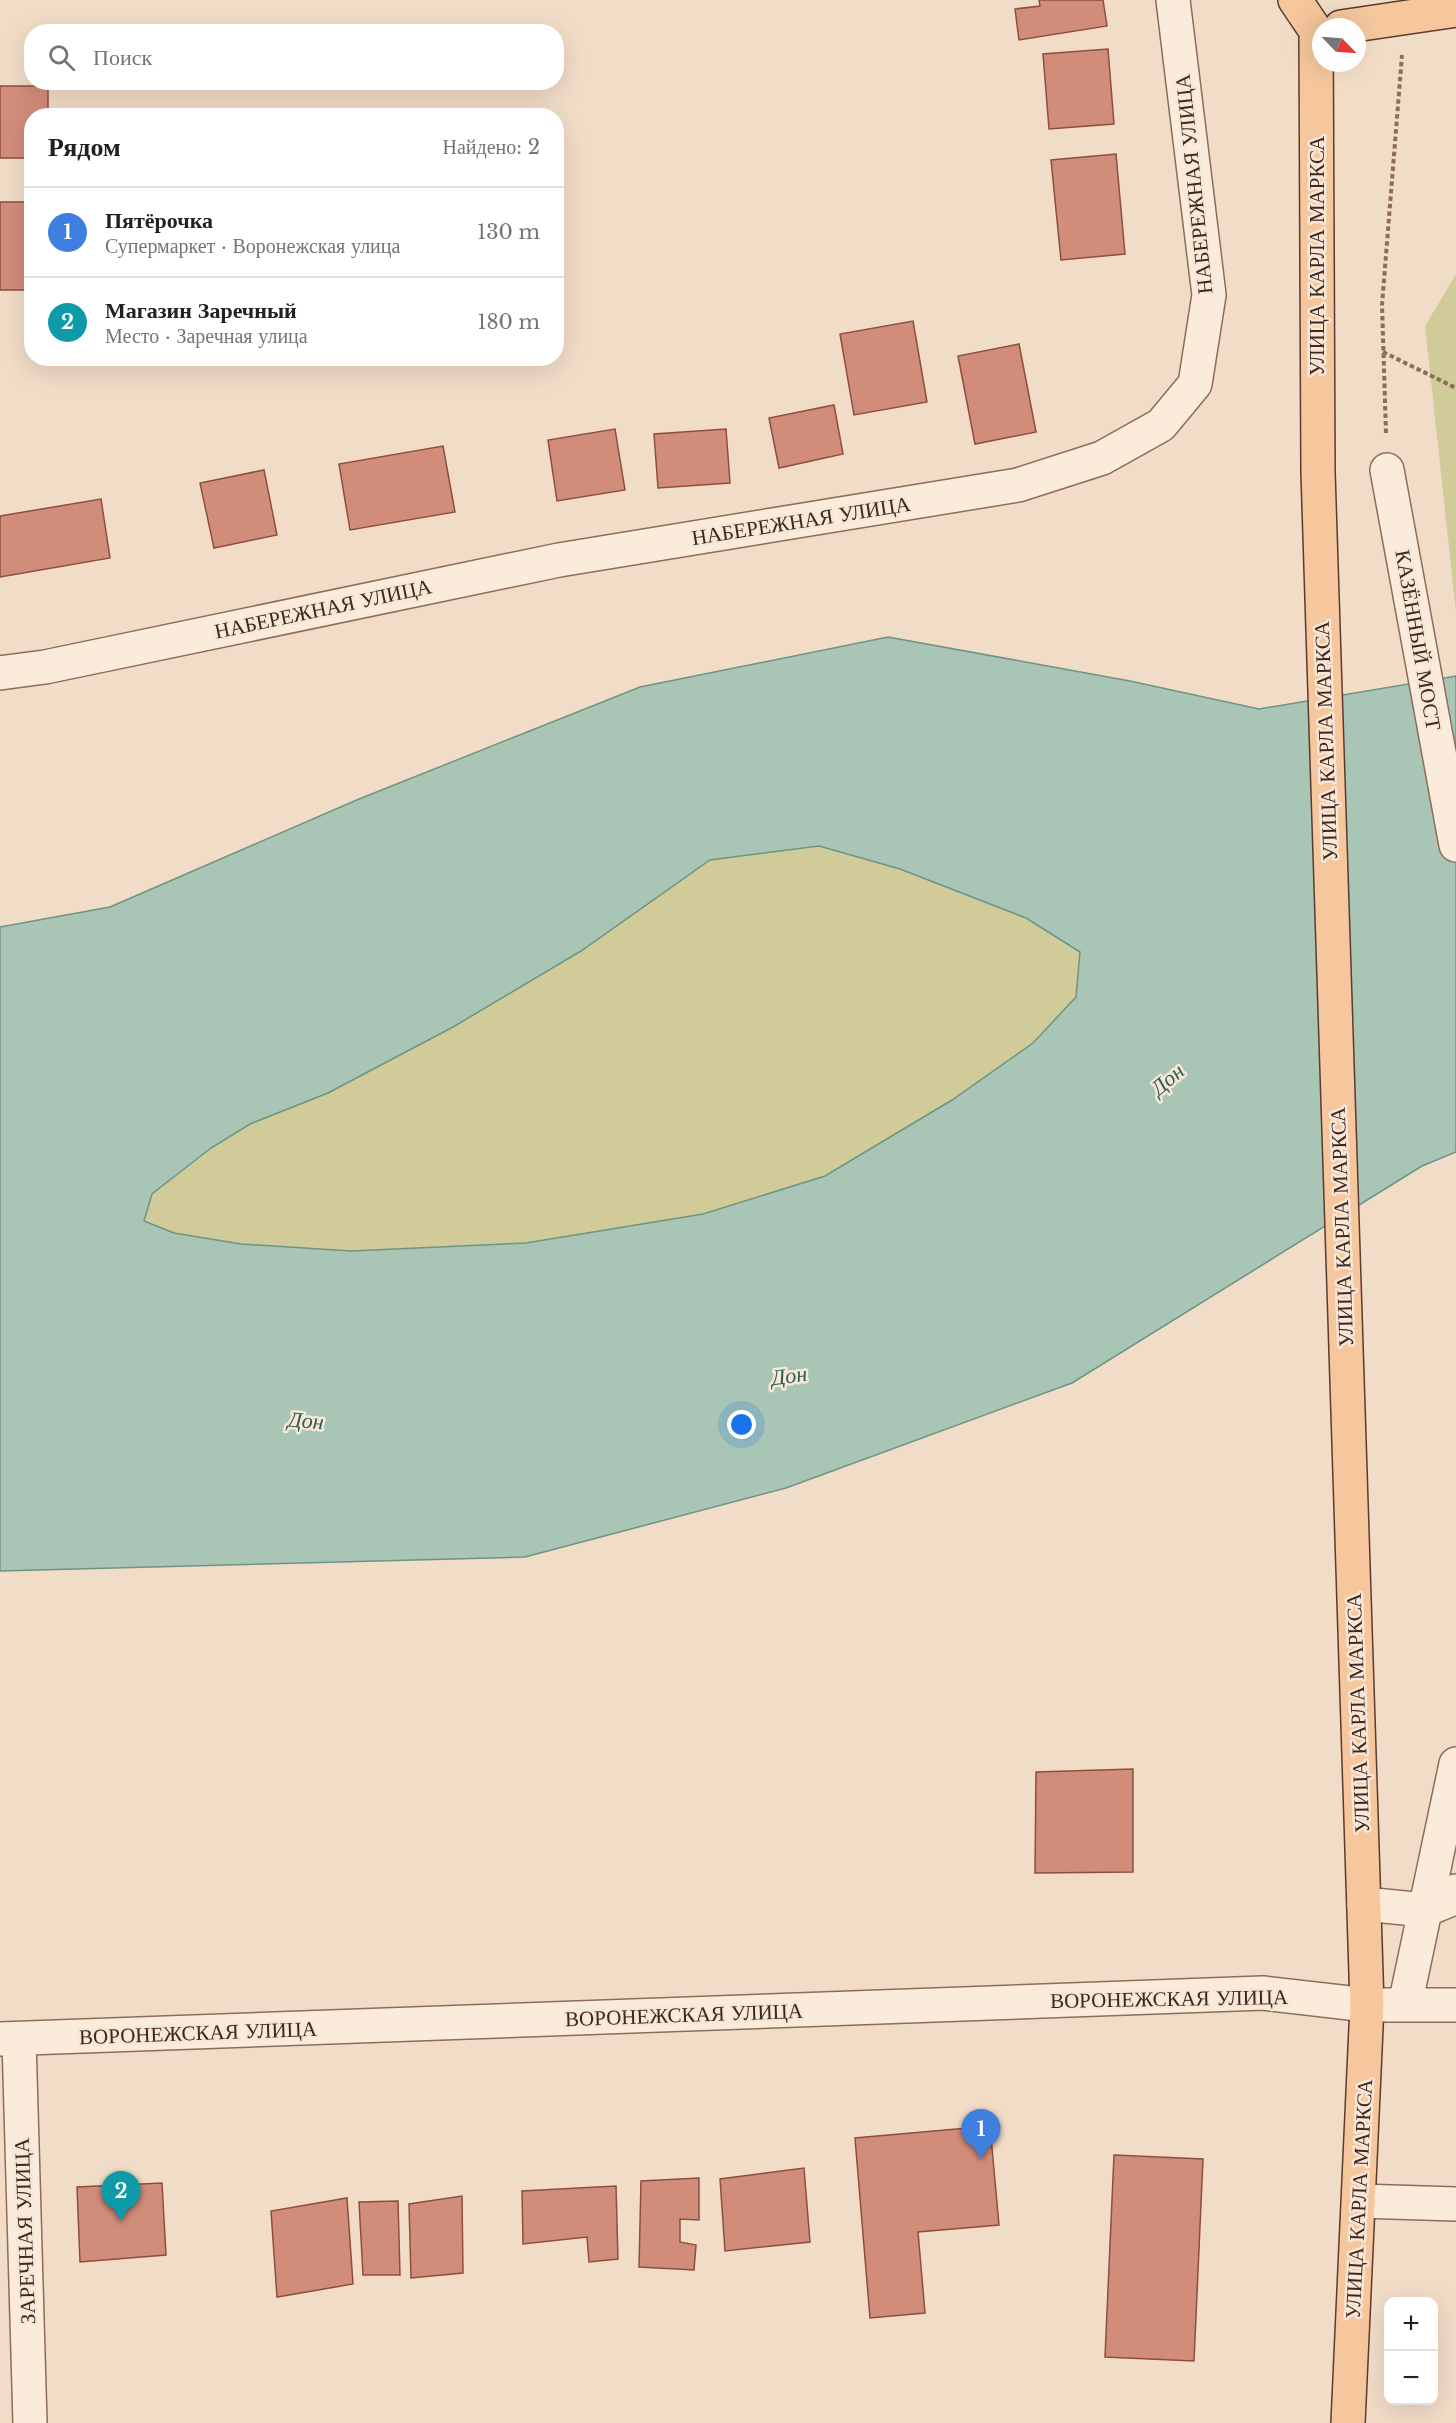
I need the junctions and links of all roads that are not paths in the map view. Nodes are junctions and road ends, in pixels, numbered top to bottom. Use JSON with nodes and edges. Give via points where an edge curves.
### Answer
{"nodes":[{"id":1,"x":1173,"y":0,"type":"edge"},
{"id":2,"x":1295,"y":0,"type":"edge"},
{"id":3,"x":1456,"y":10,"type":"edge"},
{"id":4,"x":1314,"y":18,"type":"edge"},
{"id":5,"x":1366,"y":23,"type":"edge"},
{"id":6,"x":1325,"y":72,"type":"edge"},
{"id":7,"x":1387,"y":470,"type":"road end"},
{"id":8,"x":0,"y":673,"type":"edge"},
{"id":9,"x":1456,"y":845,"type":"edge"},
{"id":10,"x":1456,"y":1764,"type":"edge"},
{"id":11,"x":1456,"y":1891,"type":"edge"},
{"id":12,"x":1364,"y":1904,"type":"junction"},
{"id":13,"x":1425,"y":1910,"type":"junction"},
{"id":14,"x":1367,"y":2005,"type":"junction"},
{"id":15,"x":1405,"y":2005,"type":"junction"},
{"id":16,"x":1456,"y":2005,"type":"edge"},
{"id":17,"x":10,"y":2039,"type":"edge"},
{"id":18,"x":1359,"y":2201,"type":"junction"},
{"id":19,"x":1456,"y":2204,"type":"edge"},
{"id":20,"x":30,"y":2423,"type":"edge"},
{"id":21,"x":1348,"y":2423,"type":"edge"}],
"edges":[{"from":1,"to":8,"type":"street","name":"НАБЕРЕЖНАЯ УЛИЦА","via":[[1209,295],[1195,384],[1161,425],[1102,458],[1018,485],[560,560],[45,667]]},
{"from":2,"to":4,"type":"main road"},
{"from":3,"to":5,"type":"main road"},
{"from":6,"to":12,"type":"main road","name":"УЛИЦА КАРЛА МАРКСА","via":[[1318,472]]},
{"from":7,"to":9,"type":"street","name":"КАЗЁННЫЙ МОСТ"},
{"from":10,"to":13,"type":"street"},
{"from":11,"to":13,"type":"street","via":[[1452,1899]]},
{"from":12,"to":13,"type":"street"},
{"from":12,"to":14,"type":"main road","name":"УЛИЦА КАРЛА МАРКСА"},
{"from":13,"to":15,"type":"street"},
{"from":14,"to":15,"type":"street","name":"ВОРОНЕЖСКАЯ УЛИЦА"},
{"from":14,"to":17,"type":"street","name":"ВОРОНЕЖСКАЯ УЛИЦА","via":[[1263,1993]]},
{"from":14,"to":18,"type":"main road","name":"УЛИЦА КАРЛА МАРКСА"},
{"from":15,"to":16,"type":"street","name":"ВОРОНЕЖСКАЯ УЛИЦА"},
{"from":17,"to":20,"type":"street","name":"ЗАРЕЧНАЯ УЛИЦА"},
{"from":18,"to":19,"type":"street"},
{"from":18,"to":21,"type":"main road","name":"УЛИЦА КАРЛА МАРКСА"}]}
